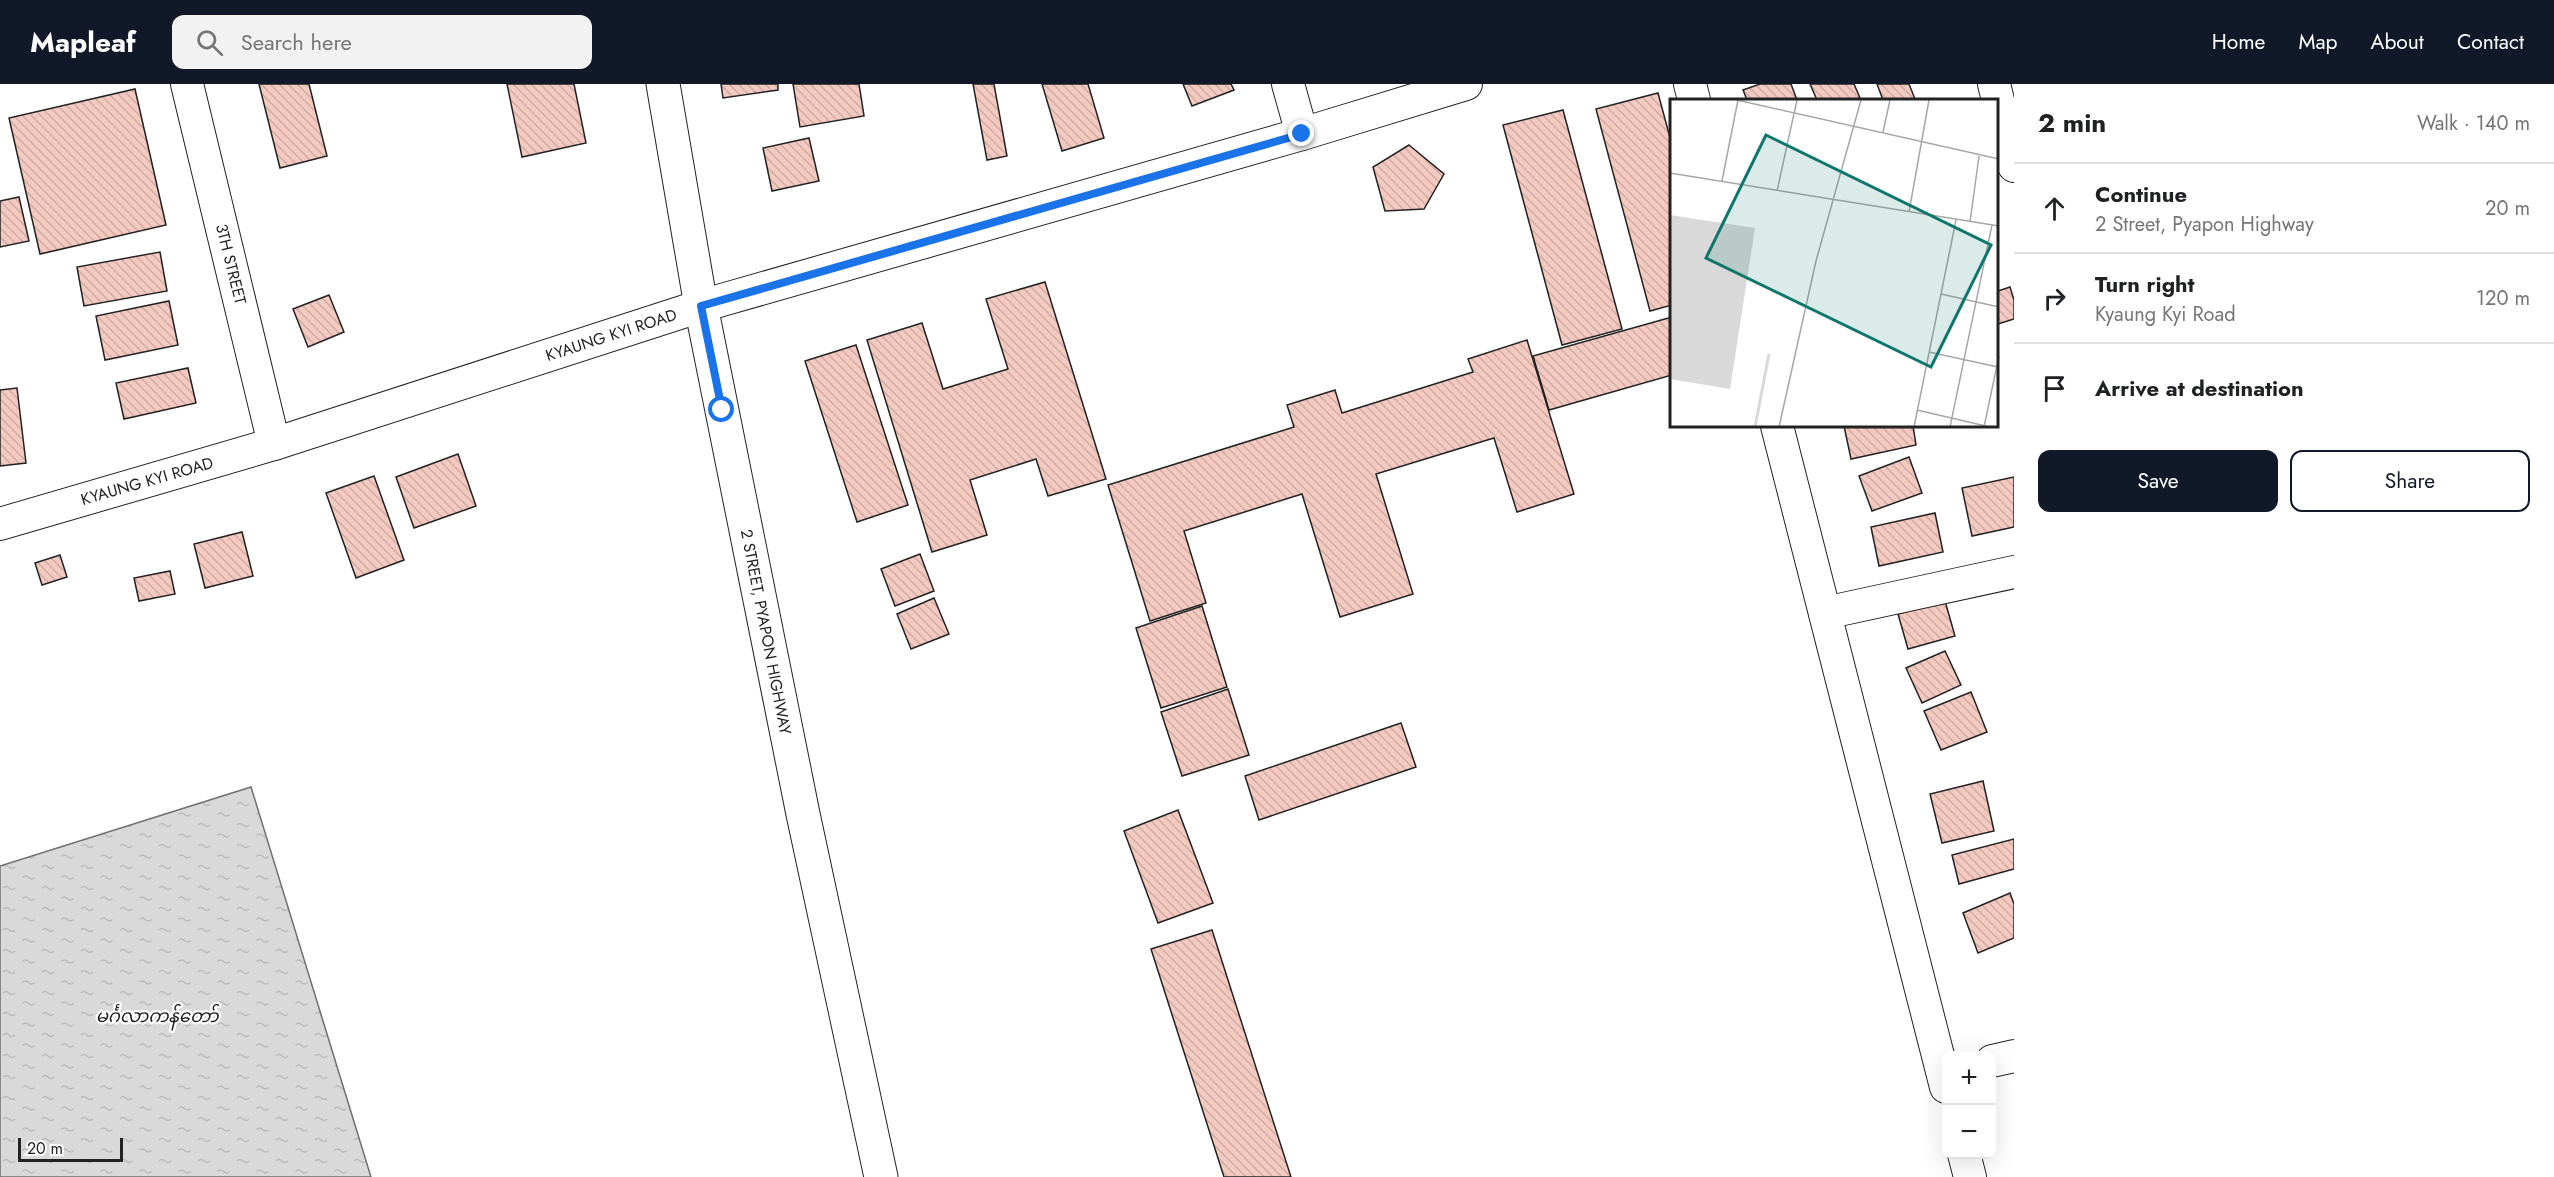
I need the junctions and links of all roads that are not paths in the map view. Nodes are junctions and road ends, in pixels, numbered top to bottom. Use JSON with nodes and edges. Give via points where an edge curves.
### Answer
{"nodes":[{"id":1,"x":187,"y":84,"type":"edge"},
{"id":2,"x":663,"y":84,"type":"edge"},
{"id":3,"x":1288,"y":84,"type":"edge"},
{"id":4,"x":1466,"y":84,"type":"edge"},
{"id":5,"x":1690,"y":84,"type":"edge"},
{"id":6,"x":1994,"y":84,"type":"edge"},
{"id":7,"x":1694,"y":99,"type":"edge"},
{"id":8,"x":1998,"y":99,"type":"edge"},
{"id":9,"x":1999,"y":104,"type":"edge"},
{"id":10,"x":1302,"y":134,"type":"junction"},
{"id":11,"x":2014,"y":166,"type":"edge"},
{"id":12,"x":701,"y":306,"type":"junction"},
{"id":13,"x":1779,"y":428,"type":"edge"},
{"id":14,"x":274,"y":444,"type":"junction"},
{"id":15,"x":0,"y":524,"type":"edge"},
{"id":16,"x":2014,"y":572,"type":"edge"},
{"id":17,"x":1825,"y":613,"type":"junction"},
{"id":18,"x":2014,"y":1056,"type":"edge"},
{"id":19,"x":1996,"y":1060,"type":"edge"},
{"id":20,"x":1942,"y":1065,"type":"edge"},
{"id":21,"x":1965,"y":1159,"type":"edge"},
{"id":22,"x":881,"y":1177,"type":"edge"},
{"id":23,"x":1970,"y":1177,"type":"edge"}],
"edges":[{"from":1,"to":14,"type":"street","name":"3TH STREET"},
{"from":2,"to":12,"type":"main road","name":"2 STREET, PYAPON HIGHWAY"},
{"from":3,"to":10,"type":"street"},
{"from":4,"to":10,"type":"street","name":"KYAUNG KYI ROAD"},
{"from":5,"to":7,"type":"street"},
{"from":6,"to":8,"type":"street"},
{"from":9,"to":11,"type":"street"},
{"from":10,"to":12,"type":"street","name":"KYAUNG KYI ROAD"},
{"from":12,"to":14,"type":"street","name":"KYAUNG KYI ROAD"},
{"from":12,"to":22,"type":"main road","name":"2 STREET, PYAPON HIGHWAY","via":[[805,825]]},
{"from":13,"to":17,"type":"street"},
{"from":14,"to":15,"type":"street","name":"KYAUNG KYI ROAD"},
{"from":16,"to":17,"type":"street"},
{"from":17,"to":20,"type":"street"},
{"from":18,"to":19,"type":"street"},
{"from":21,"to":23,"type":"street"}]}
